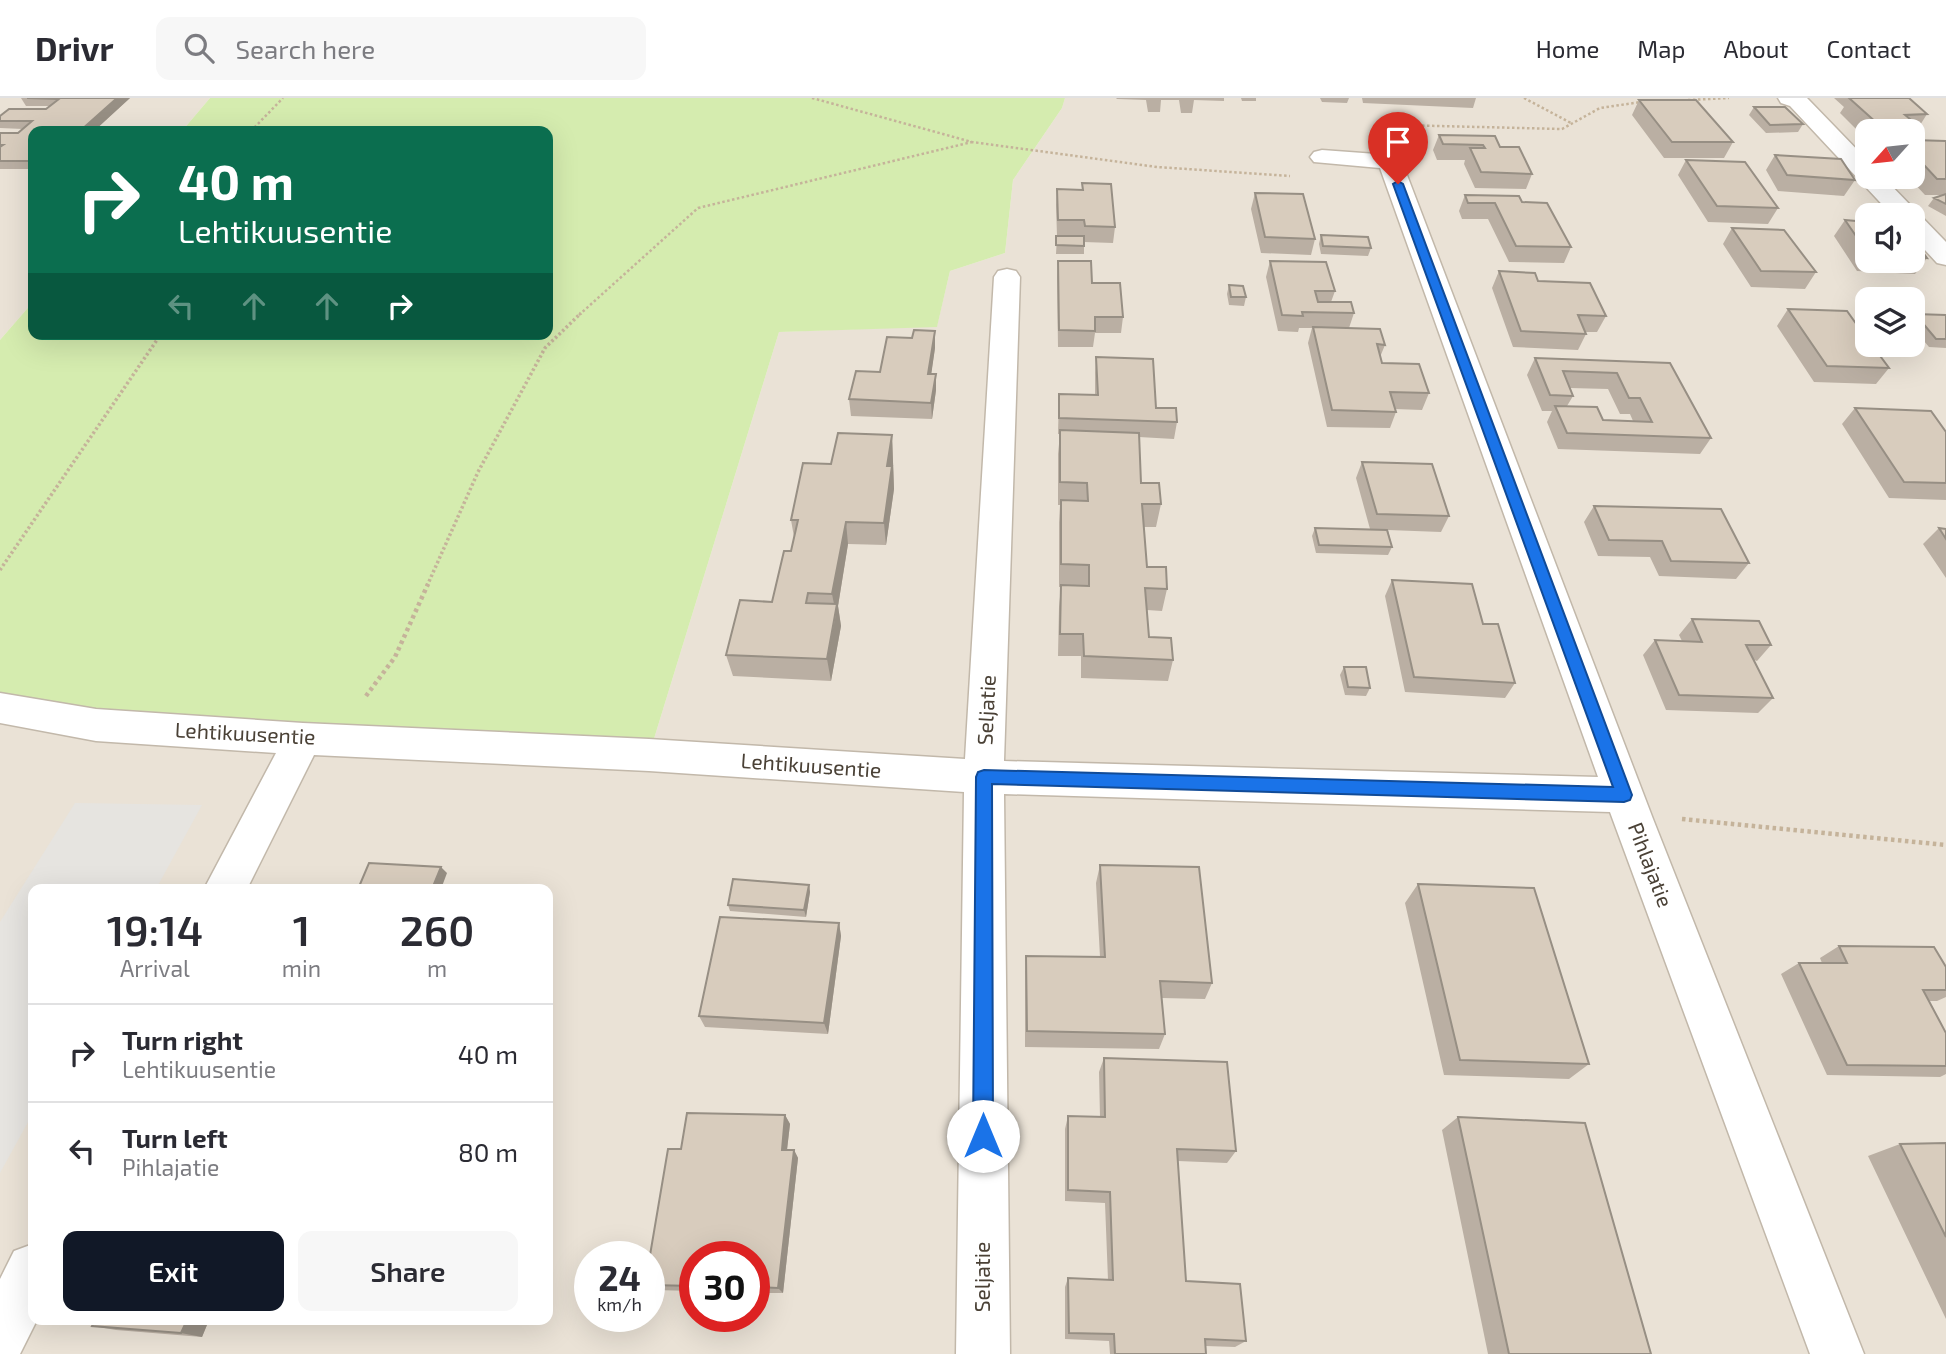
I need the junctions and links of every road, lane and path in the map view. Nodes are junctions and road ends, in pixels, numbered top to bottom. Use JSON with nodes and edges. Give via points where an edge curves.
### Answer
{"nodes":[{"id":1,"x":283,"y":98,"type":"edge"},
{"id":2,"x":812,"y":98,"type":"edge"},
{"id":3,"x":1524,"y":98,"type":"edge"},
{"id":4,"x":1729,"y":98,"type":"edge"},
{"id":5,"x":1789,"y":98,"type":"edge"},
{"id":6,"x":1688,"y":100,"type":"edge"},
{"id":7,"x":1651,"y":102,"type":"edge"},
{"id":8,"x":1572,"y":123,"type":"junction"},
{"id":9,"x":256,"y":126,"type":"edge"},
{"id":10,"x":972,"y":142,"type":"junction"},
{"id":11,"x":1322,"y":157,"type":"joint"},
{"id":12,"x":1855,"y":160,"type":"edge"},
{"id":13,"x":1390,"y":162,"type":"junction"},
{"id":14,"x":1882,"y":189,"type":"edge"},
{"id":15,"x":1895,"y":203,"type":"edge"},
{"id":16,"x":1925,"y":235,"type":"edge"},
{"id":17,"x":1946,"y":257,"type":"edge"},
{"id":18,"x":1007,"y":277,"type":"dead end"},
{"id":19,"x":157,"y":340,"type":"edge"},
{"id":20,"x":0,"y":570,"type":"edge"},
{"id":21,"x":0,"y":708,"type":"edge"},
{"id":22,"x":318,"y":739,"type":"junction"},
{"id":23,"x":984,"y":777,"type":"junction"},
{"id":24,"x":1624,"y":795,"type":"junction"},
{"id":25,"x":228,"y":884,"type":"edge"},
{"id":26,"x":28,"y":1280,"type":"edge"},
{"id":27,"x":0,"y":1336,"type":"edge"},
{"id":28,"x":983,"y":1354,"type":"edge"},
{"id":29,"x":1837,"y":1354,"type":"edge"}],
"edges":[{"from":1,"to":9,"type":"path"},
{"from":2,"to":10,"type":"path"},
{"from":3,"to":8,"type":"path"},
{"from":4,"to":6,"type":"path"},
{"from":5,"to":12,"type":"street","via":[[1798,101]]},
{"from":7,"to":8,"type":"path","via":[[1600,108]]},
{"from":8,"to":13,"type":"path","via":[[1562,129],[1387,124]]},
{"from":10,"to":11,"type":"path","via":[[1157,167],[1291,176]]},
{"from":10,"to":22,"type":"path","via":[[698,208],[598,296],[545,348],[478,472],[395,657]]},
{"from":11,"to":13,"type":"street"},
{"from":13,"to":24,"type":"street","name":"Pihlajatie"},
{"from":14,"to":15,"type":"street"},
{"from":16,"to":17,"type":"street"},
{"from":18,"to":23,"type":"street","name":"Seljatie"},
{"from":19,"to":20,"type":"path"},
{"from":21,"to":22,"type":"street","name":"Lehtikuusentie","via":[[96,725]]},
{"from":22,"to":23,"type":"street","name":"Lehtikuusentie"},
{"from":22,"to":25,"type":"street"},
{"from":23,"to":24,"type":"street","name":"Lehtikuusentie"},
{"from":23,"to":28,"type":"street","name":"Seljatie"},
{"from":24,"to":29,"type":"street","name":"Pihlajatie"},
{"from":26,"to":27,"type":"street"}]}
